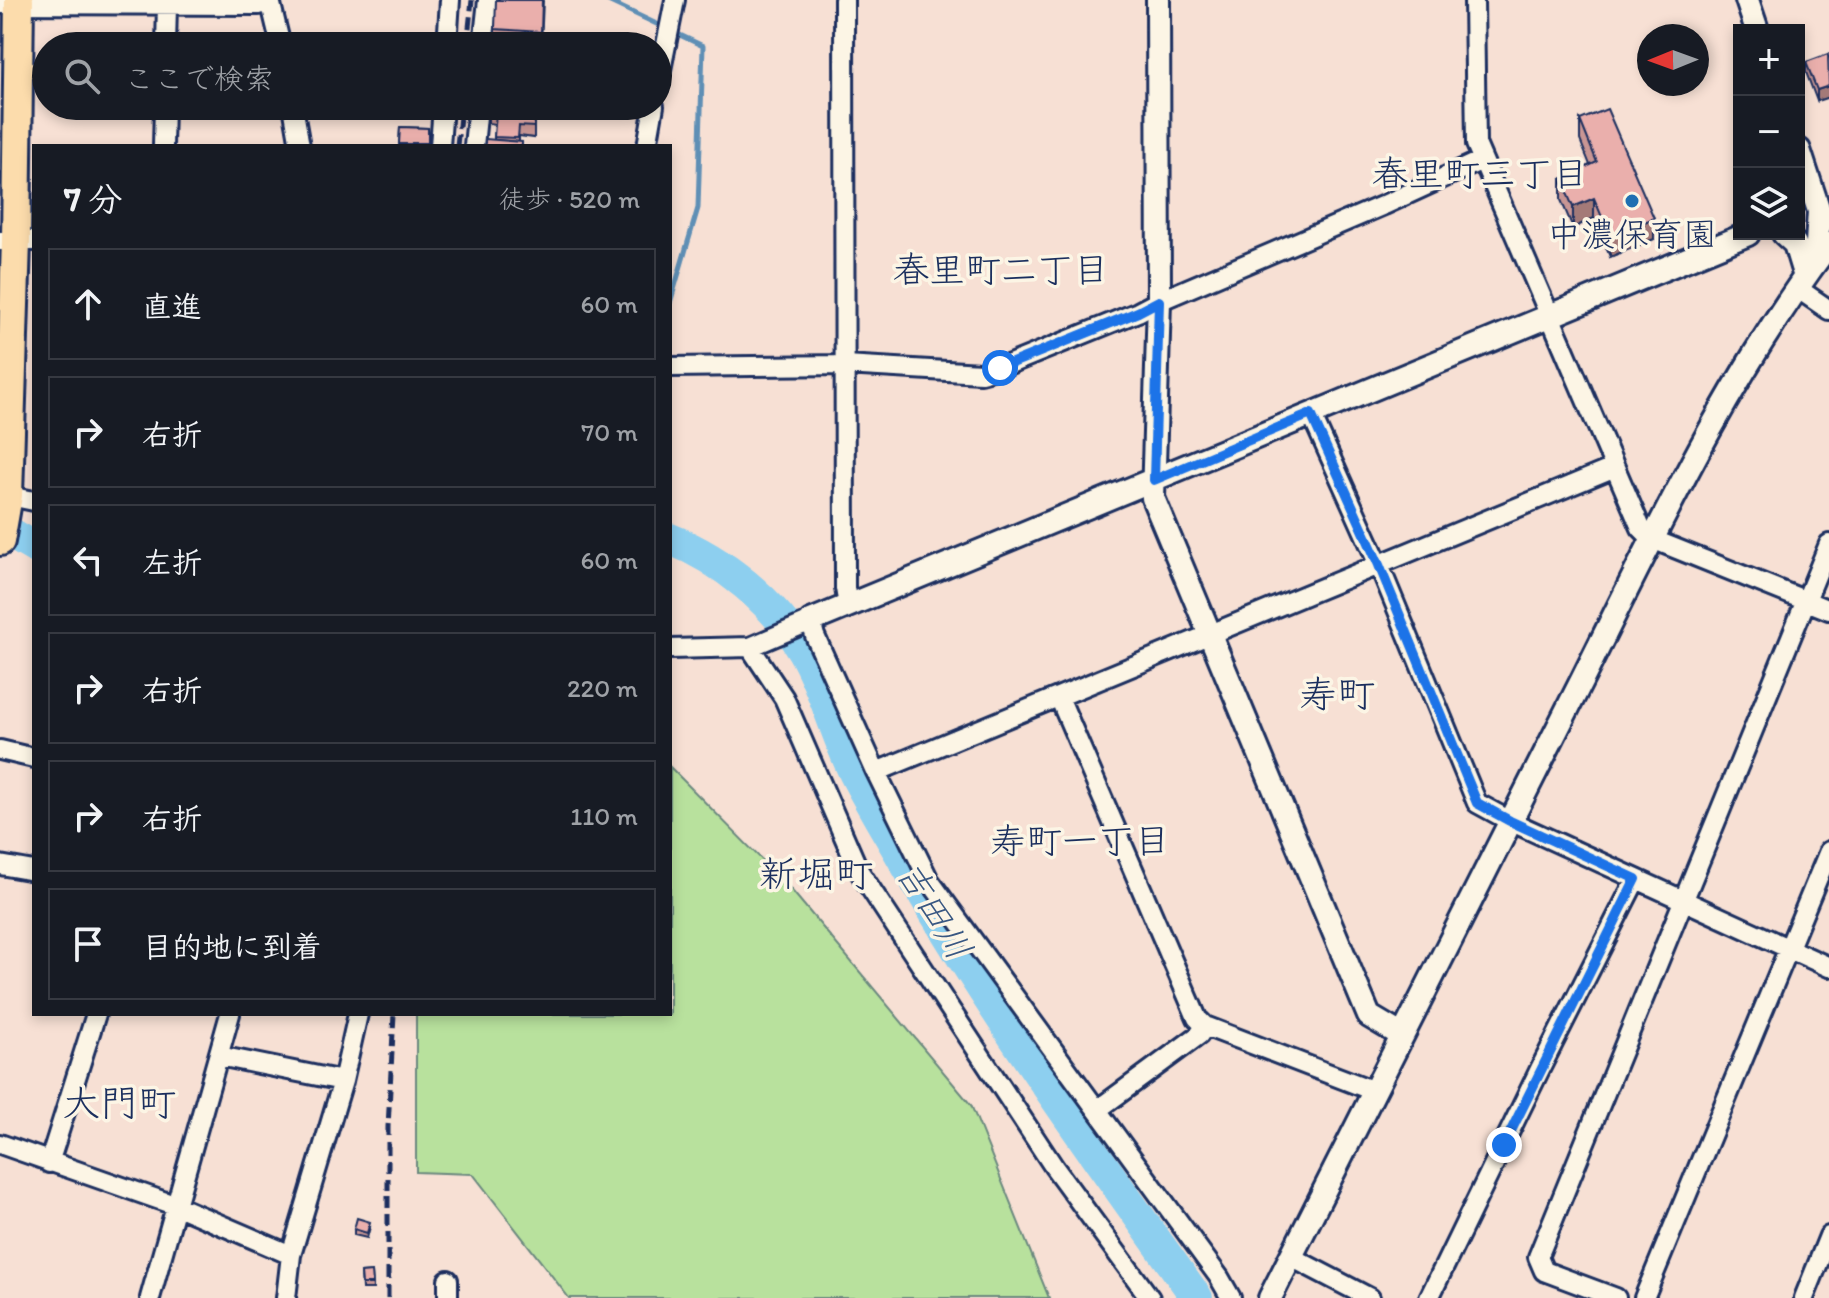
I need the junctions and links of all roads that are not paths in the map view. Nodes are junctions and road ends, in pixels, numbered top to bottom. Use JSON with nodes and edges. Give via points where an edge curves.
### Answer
{"nodes":[{"id":1,"x":270,"y":0,"type":"edge"},
{"id":2,"x":450,"y":0,"type":"edge"},
{"id":3,"x":488,"y":0,"type":"edge"},
{"id":4,"x":675,"y":0,"type":"edge"},
{"id":5,"x":844,"y":0,"type":"edge"},
{"id":6,"x":1158,"y":0,"type":"edge"},
{"id":7,"x":1474,"y":0,"type":"edge"},
{"id":8,"x":1747,"y":0,"type":"edge"},
{"id":9,"x":13,"y":2,"type":"edge"},
{"id":10,"x":167,"y":4,"type":"junction"},
{"id":11,"x":1755,"y":24,"type":"edge"},
{"id":12,"x":166,"y":32,"type":"edge"},
{"id":13,"x":278,"y":32,"type":"edge"},
{"id":14,"x":448,"y":32,"type":"edge"},
{"id":15,"x":485,"y":32,"type":"edge"},
{"id":16,"x":669,"y":32,"type":"edge"},
{"id":17,"x":164,"y":120,"type":"edge"},
{"id":18,"x":295,"y":120,"type":"edge"},
{"id":19,"x":442,"y":120,"type":"edge"},
{"id":20,"x":477,"y":120,"type":"edge"},
{"id":21,"x":652,"y":120,"type":"edge"},
{"id":22,"x":163,"y":144,"type":"edge"},
{"id":23,"x":300,"y":144,"type":"edge"},
{"id":24,"x":440,"y":144,"type":"edge"},
{"id":25,"x":474,"y":144,"type":"edge"},
{"id":26,"x":647,"y":144,"type":"edge"},
{"id":27,"x":1482,"y":160,"type":"junction"},
{"id":28,"x":1805,"y":160,"type":"edge"},
{"id":29,"x":1820,"y":186,"type":"edge"},
{"id":30,"x":1811,"y":212,"type":"edge"},
{"id":31,"x":1733,"y":240,"type":"edge"},
{"id":32,"x":1791,"y":240,"type":"edge"},
{"id":33,"x":17,"y":241,"type":"edge"},
{"id":34,"x":1812,"y":268,"type":"edge"},
{"id":35,"x":1159,"y":301,"type":"junction"},
{"id":36,"x":1829,"y":310,"type":"edge"},
{"id":37,"x":1549,"y":315,"type":"junction"},
{"id":38,"x":845,"y":365,"type":"junction"},
{"id":39,"x":672,"y":367,"type":"edge"},
{"id":40,"x":1311,"y":414,"type":"junction"},
{"id":41,"x":1613,"y":468,"type":"junction"},
{"id":42,"x":1154,"y":480,"type":"junction"},
{"id":43,"x":8,"y":513,"type":"edge"},
{"id":44,"x":1652,"y":539,"type":"junction"},
{"id":45,"x":1829,"y":544,"type":"edge"},
{"id":46,"x":1379,"y":565,"type":"junction"},
{"id":47,"x":1806,"y":600,"type":"junction"},
{"id":48,"x":848,"y":606,"type":"junction"},
{"id":49,"x":1829,"y":610,"type":"edge"},
{"id":50,"x":804,"y":624,"type":"junction"},
{"id":51,"x":1210,"y":635,"type":"junction"},
{"id":52,"x":755,"y":645,"type":"junction"},
{"id":53,"x":672,"y":649,"type":"edge"},
{"id":54,"x":1059,"y":697,"type":"junction"},
{"id":55,"x":0,"y":750,"type":"edge"},
{"id":56,"x":32,"y":758,"type":"edge"},
{"id":57,"x":876,"y":772,"type":"junction"},
{"id":58,"x":1510,"y":821,"type":"junction"},
{"id":59,"x":1829,"y":851,"type":"edge"},
{"id":60,"x":0,"y":865,"type":"edge"},
{"id":61,"x":32,"y":871,"type":"edge"},
{"id":62,"x":1636,"y":879,"type":"junction"},
{"id":63,"x":1683,"y":901,"type":"junction"},
{"id":64,"x":1789,"y":949,"type":"junction"},
{"id":65,"x":1829,"y":967,"type":"edge"},
{"id":66,"x":95,"y":1016,"type":"edge"},
{"id":67,"x":229,"y":1016,"type":"edge"},
{"id":68,"x":358,"y":1016,"type":"edge"},
{"id":69,"x":1205,"y":1026,"type":"junction"},
{"id":70,"x":1401,"y":1035,"type":"junction"},
{"id":71,"x":219,"y":1056,"type":"junction"},
{"id":72,"x":343,"y":1081,"type":"junction"},
{"id":73,"x":1374,"y":1091,"type":"junction"},
{"id":74,"x":1097,"y":1110,"type":"junction"},
{"id":75,"x":0,"y":1144,"type":"edge"},
{"id":76,"x":49,"y":1163,"type":"junction"},
{"id":77,"x":177,"y":1206,"type":"junction"},
{"id":78,"x":1829,"y":1236,"type":"edge"},
{"id":79,"x":291,"y":1255,"type":"junction"},
{"id":80,"x":1291,"y":1257,"type":"junction"},
{"id":81,"x":150,"y":1298,"type":"edge"},
{"id":82,"x":286,"y":1298,"type":"edge"},
{"id":83,"x":1150,"y":1298,"type":"edge"},
{"id":84,"x":1231,"y":1298,"type":"edge"},
{"id":85,"x":1270,"y":1298,"type":"edge"},
{"id":86,"x":1370,"y":1298,"type":"edge"},
{"id":87,"x":1429,"y":1298,"type":"edge"},
{"id":88,"x":1616,"y":1298,"type":"edge"},
{"id":89,"x":1644,"y":1298,"type":"edge"},
{"id":90,"x":1804,"y":1298,"type":"edge"}],
"edges":[{"from":1,"to":10,"type":"street","via":[[259,5]]},
{"from":1,"to":13,"type":"street"},
{"from":2,"to":14,"type":"street"},
{"from":3,"to":15,"type":"street"},
{"from":4,"to":16,"type":"street"},
{"from":5,"to":38,"type":"street"},
{"from":6,"to":35,"type":"street"},
{"from":7,"to":27,"type":"street","via":[[1476,144]]},
{"from":8,"to":11,"type":"street"},
{"from":9,"to":10,"type":"street"},
{"from":9,"to":33,"type":"highway"},
{"from":10,"to":12,"type":"street"},
{"from":17,"to":22,"type":"street"},
{"from":18,"to":23,"type":"street"},
{"from":19,"to":24,"type":"street"},
{"from":20,"to":25,"type":"street"},
{"from":21,"to":26,"type":"street"},
{"from":27,"to":35,"type":"street"},
{"from":27,"to":37,"type":"street"},
{"from":28,"to":29,"type":"street"},
{"from":29,"to":30,"type":"street"},
{"from":30,"to":34,"type":"street"},
{"from":31,"to":37,"type":"street"},
{"from":32,"to":34,"type":"street"},
{"from":33,"to":43,"type":"highway"},
{"from":34,"to":36,"type":"street"},
{"from":34,"to":44,"type":"street","via":[[1719,412]]},
{"from":35,"to":38,"type":"street","via":[[981,373]]},
{"from":35,"to":42,"type":"street"},
{"from":37,"to":40,"type":"street"},
{"from":37,"to":41,"type":"street"},
{"from":38,"to":39,"type":"street"},
{"from":38,"to":48,"type":"street"},
{"from":40,"to":42,"type":"street"},
{"from":40,"to":46,"type":"street"},
{"from":41,"to":44,"type":"street","via":[[1641,528]]},
{"from":41,"to":46,"type":"street"},
{"from":42,"to":48,"type":"street"},
{"from":42,"to":51,"type":"street","via":[[1153,498]]},
{"from":44,"to":47,"type":"street"},
{"from":44,"to":58,"type":"street"},
{"from":45,"to":47,"type":"street"},
{"from":46,"to":51,"type":"street"},
{"from":46,"to":58,"type":"street","via":[[1477,803]]},
{"from":47,"to":49,"type":"street"},
{"from":47,"to":63,"type":"street"},
{"from":48,"to":50,"type":"street"},
{"from":50,"to":52,"type":"street"},
{"from":50,"to":57,"type":"street","via":[[815,636]]},
{"from":51,"to":54,"type":"street"},
{"from":51,"to":70,"type":"street","via":[[1369,1016]]},
{"from":52,"to":53,"type":"street"},
{"from":52,"to":83,"type":"street","via":[[784,698],[859,871],[1054,1167]]},
{"from":54,"to":57,"type":"street"},
{"from":54,"to":69,"type":"street","via":[[1187,999]]},
{"from":55,"to":56,"type":"street"},
{"from":57,"to":74,"type":"street","via":[[929,880]]},
{"from":58,"to":62,"type":"street"},
{"from":58,"to":70,"type":"street"},
{"from":59,"to":64,"type":"street"},
{"from":60,"to":61,"type":"street"},
{"from":62,"to":63,"type":"street"},
{"from":62,"to":87,"type":"street"},
{"from":63,"to":64,"type":"street"},
{"from":63,"to":88,"type":"street","via":[[1538,1257],[1544,1271]]},
{"from":64,"to":65,"type":"street"},
{"from":64,"to":89,"type":"street"},
{"from":66,"to":76,"type":"street"},
{"from":67,"to":71,"type":"street"},
{"from":68,"to":72,"type":"street"},
{"from":69,"to":73,"type":"street"},
{"from":69,"to":74,"type":"street"},
{"from":70,"to":73,"type":"street"},
{"from":71,"to":72,"type":"street"},
{"from":71,"to":77,"type":"street"},
{"from":72,"to":79,"type":"street"},
{"from":73,"to":80,"type":"street"},
{"from":74,"to":84,"type":"street"},
{"from":75,"to":76,"type":"street"},
{"from":76,"to":77,"type":"street"},
{"from":77,"to":79,"type":"street"},
{"from":77,"to":81,"type":"street"},
{"from":78,"to":90,"type":"street"},
{"from":79,"to":82,"type":"street"},
{"from":80,"to":85,"type":"street"},
{"from":80,"to":86,"type":"street"}]}
